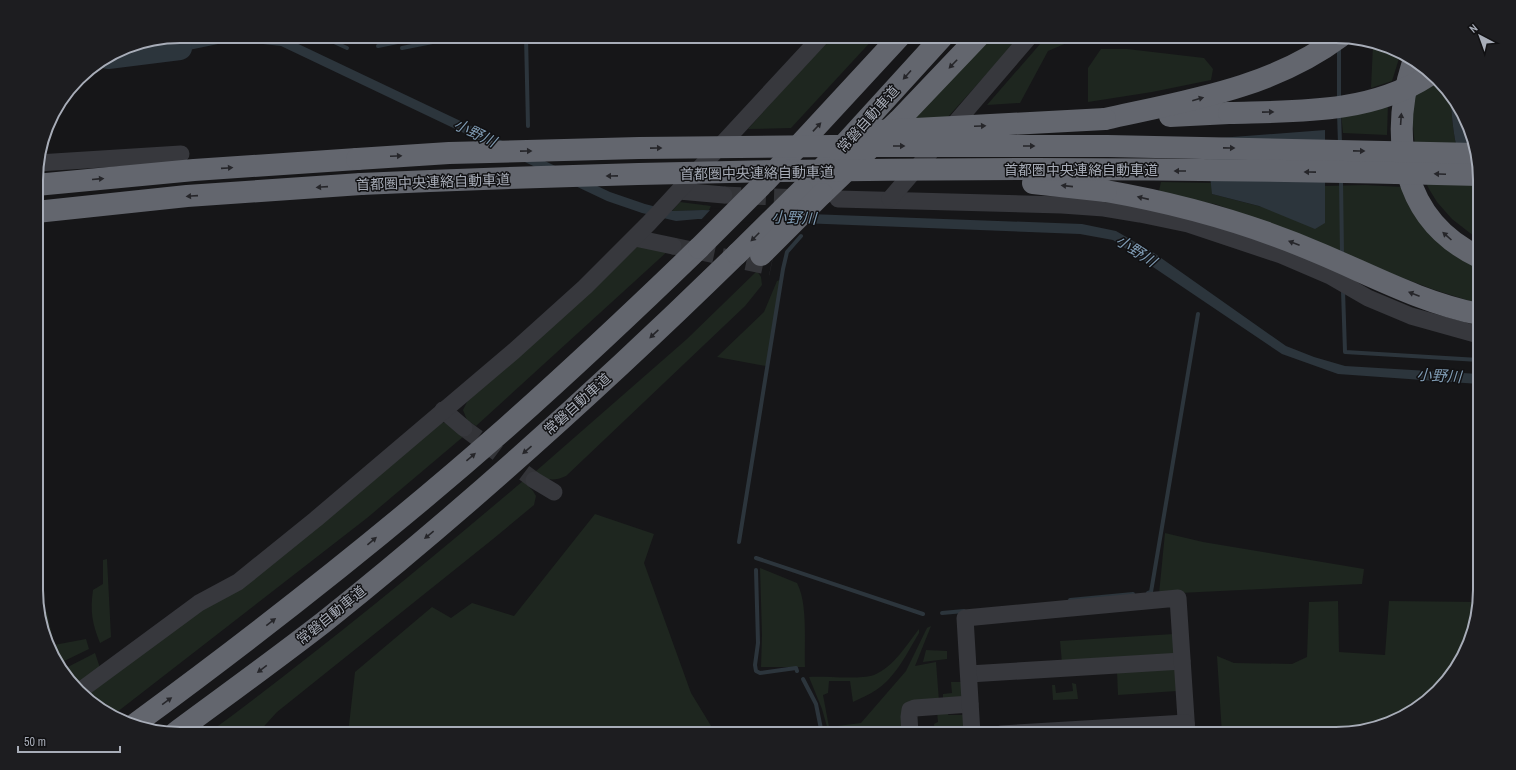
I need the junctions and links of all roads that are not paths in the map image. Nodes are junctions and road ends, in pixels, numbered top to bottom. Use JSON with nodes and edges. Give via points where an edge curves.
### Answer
{"nodes":[{"id":1,"x":816,"y":43,"type":"edge"},
{"id":2,"x":894,"y":43,"type":"edge"},
{"id":3,"x":938,"y":43,"type":"edge"},
{"id":4,"x":972,"y":43,"type":"edge"},
{"id":5,"x":1024,"y":43,"type":"edge"},
{"id":6,"x":1331,"y":43,"type":"edge"},
{"id":7,"x":1412,"y":66,"type":"edge"},
{"id":8,"x":1426,"y":77,"type":"edge"},
{"id":9,"x":1105,"y":119,"type":"junction"},
{"id":10,"x":832,"y":146,"type":"junction"},
{"id":11,"x":181,"y":154,"type":"dead end"},
{"id":12,"x":1470,"y":154,"type":"edge"},
{"id":13,"x":44,"y":163,"type":"edge"},
{"id":14,"x":833,"y":171,"type":"junction"},
{"id":15,"x":1473,"y":175,"type":"edge"},
{"id":16,"x":43,"y":184,"type":"edge"},
{"id":17,"x":821,"y":194,"type":"junction"},
{"id":18,"x":724,"y":195,"type":"tunnel mouth"},
{"id":19,"x":675,"y":196,"type":"junction"},
{"id":20,"x":890,"y":199,"type":"junction"},
{"id":21,"x":43,"y":211,"type":"edge"},
{"id":22,"x":635,"y":238,"type":"junction"},
{"id":23,"x":673,"y":246,"type":"tunnel mouth"},
{"id":24,"x":1473,"y":254,"type":"edge"},
{"id":25,"x":683,"y":308,"type":"junction"},
{"id":26,"x":1473,"y":312,"type":"edge"},
{"id":27,"x":1473,"y":333,"type":"edge"},
{"id":28,"x":443,"y":410,"type":"junction"},
{"id":29,"x":464,"y":428,"type":"tunnel mouth"},
{"id":30,"x":534,"y":480,"type":"tunnel mouth"},
{"id":31,"x":554,"y":492,"type":"dead end"},
{"id":32,"x":1182,"y":661,"type":"junction"},
{"id":33,"x":969,"y":674,"type":"junction"},
{"id":34,"x":84,"y":687,"type":"edge"},
{"id":35,"x":970,"y":704,"type":"junction"},
{"id":36,"x":139,"y":721,"type":"edge"},
{"id":37,"x":183,"y":727,"type":"edge"},
{"id":38,"x":910,"y":727,"type":"edge"},
{"id":39,"x":972,"y":727,"type":"edge"},
{"id":40,"x":1186,"y":727,"type":"edge"}],
"edges":[{"from":1,"to":19,"type":"street"},
{"from":36,"to":2,"type":"highway","one_way":true,"bridge":true,"via":[[303,597],[517,418],[625,320],[699,248],[761,186]]},
{"from":3,"to":17,"type":"highway","name":"常磐自動車道","one_way":true},
{"from":4,"to":17,"type":"highway","one_way":true,"via":[[899,120]]},
{"from":5,"to":20,"type":"street"},
{"from":9,"to":6,"type":"highway","one_way":true,"via":[[1196,99],[1256,81],[1305,60]]},
{"from":24,"to":7,"type":"highway","one_way":true,"via":[[1458,245],[1432,220],[1422,206],[1406,172],[1400,140],[1400,121]]},
{"from":9,"to":8,"type":"highway","one_way":true,"bridge":true,"via":[[1336,108],[1391,94]]},
{"from":10,"to":9,"type":"highway","one_way":true,"bridge":true,"via":[[878,131]]},
{"from":10,"to":12,"type":"highway","name":"首都圏中央連絡自動車道","one_way":true,"bridge":true,"via":[[1108,146]]},
{"from":16,"to":10,"type":"highway","name":"首都圏中央連絡自動車道","one_way":true,"bridge":true,"via":[[194,170],[449,153]]},
{"from":11,"to":13,"type":"street"},
{"from":15,"to":14,"type":"highway","name":"首都圏中央連絡自動車道","one_way":true,"bridge":true,"via":[[1231,171]]},
{"from":14,"to":21,"type":"highway","name":"首都圏中央連絡自動車道","one_way":true,"bridge":true,"via":[[361,184],[187,196]]},
{"from":26,"to":14,"type":"highway","one_way":true,"bridge":true,"via":[[1401,289],[1321,253],[1280,238],[1203,212],[1138,196],[1047,184],[970,179],[873,180]]},
{"from":17,"to":20,"type":"street"},
{"from":17,"to":25,"type":"highway","name":"常磐自動車道","one_way":true,"bridge":true,"via":[[738,254]]},
{"from":17,"to":25,"type":"highway","bridge":true,"via":[[761,255]]},
{"from":18,"to":19,"type":"street"},
{"from":19,"to":22,"type":"street"},
{"from":20,"to":27,"type":"street","via":[[1104,208],[1188,224],[1282,255],[1330,276],[1368,298],[1411,316]]},
{"from":22,"to":23,"type":"street"},
{"from":22,"to":28,"type":"street","via":[[514,351]]},
{"from":25,"to":37,"type":"highway","name":"常磐自動車道","one_way":true,"via":[[441,525],[323,622]]},
{"from":28,"to":29,"type":"street"},
{"from":28,"to":34,"type":"street","via":[[238,582],[199,603]]},
{"from":30,"to":31,"type":"street"},
{"from":32,"to":33,"type":"street"},
{"from":32,"to":33,"type":"street","via":[[1178,598],[965,618]]},
{"from":32,"to":40,"type":"street"},
{"from":33,"to":35,"type":"street"},
{"from":35,"to":38,"type":"street","via":[[915,708],[910,710]]},
{"from":35,"to":39,"type":"street"}]}
